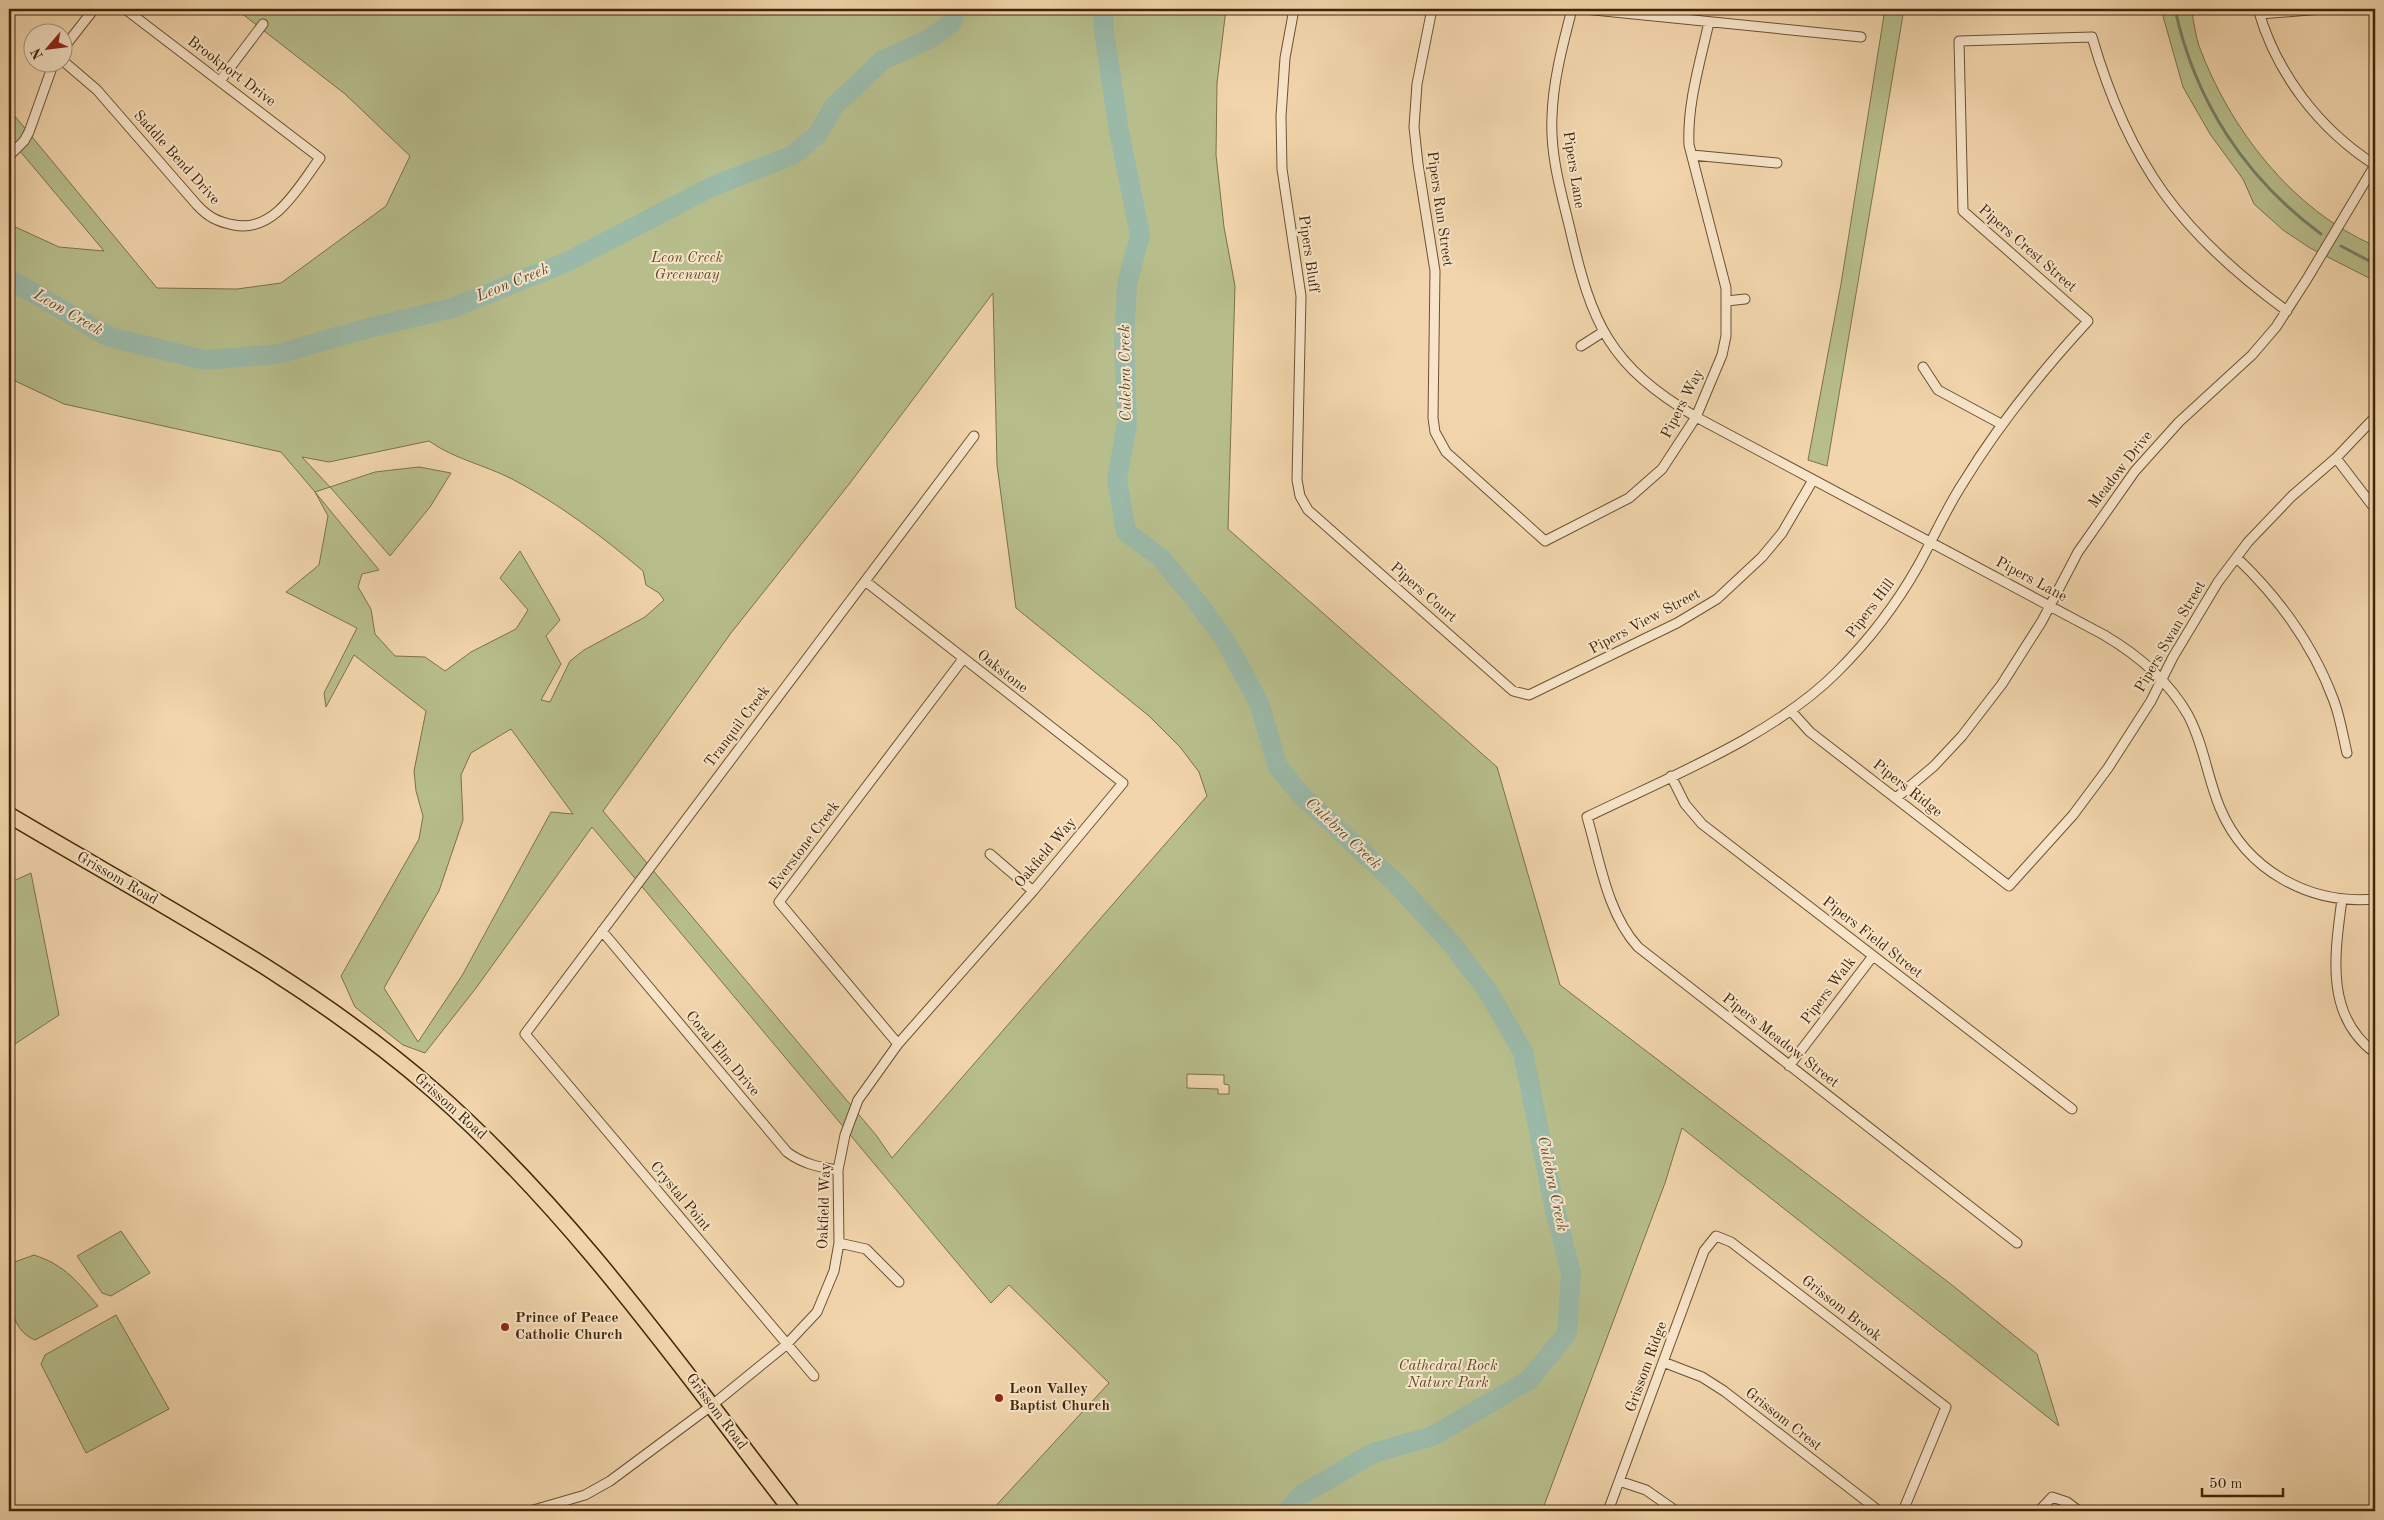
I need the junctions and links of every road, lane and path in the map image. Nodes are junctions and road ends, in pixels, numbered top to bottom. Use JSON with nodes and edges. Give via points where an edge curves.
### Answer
{"nodes":[{"id":1,"x":94,"y":9,"type":"edge"},
{"id":2,"x":125,"y":9,"type":"edge"},
{"id":3,"x":1294,"y":9,"type":"edge"},
{"id":4,"x":1432,"y":9,"type":"edge"},
{"id":5,"x":1572,"y":9,"type":"edge"},
{"id":6,"x":1584,"y":9,"type":"edge"},
{"id":7,"x":2322,"y":9,"type":"edge"},
{"id":8,"x":2259,"y":11,"type":"edge"},
{"id":9,"x":1709,"y":22,"type":"junction"},
{"id":10,"x":263,"y":24,"type":"dead end"},
{"id":11,"x":72,"y":37,"type":"edge"},
{"id":12,"x":1861,"y":37,"type":"dead end"},
{"id":13,"x":72,"y":69,"type":"edge"},
{"id":14,"x":51,"y":72,"type":"edge"},
{"id":15,"x":220,"y":81,"type":"junction"},
{"id":16,"x":1692,"y":155,"type":"junction"},
{"id":17,"x":9,"y":156,"type":"edge"},
{"id":18,"x":320,"y":158,"type":"joint"},
{"id":19,"x":1777,"y":163,"type":"dead end"},
{"id":20,"x":2375,"y":165,"type":"edge"},
{"id":21,"x":1745,"y":299,"type":"dead end"},
{"id":22,"x":1727,"y":301,"type":"junction"},
{"id":23,"x":2287,"y":312,"type":"junction"},
{"id":24,"x":2088,"y":321,"type":"joint"},
{"id":25,"x":1603,"y":332,"type":"junction"},
{"id":26,"x":1581,"y":346,"type":"dead end"},
{"id":27,"x":1923,"y":367,"type":"dead end"},
{"id":28,"x":1696,"y":417,"type":"junction"},
{"id":29,"x":2375,"y":417,"type":"edge"},
{"id":30,"x":2001,"y":424,"type":"junction"},
{"id":31,"x":974,"y":436,"type":"dead end"},
{"id":32,"x":2336,"y":458,"type":"junction"},
{"id":33,"x":1813,"y":480,"type":"junction"},
{"id":34,"x":1304,"y":503,"type":"joint"},
{"id":35,"x":2372,"y":505,"type":"dead end"},
{"id":36,"x":1545,"y":541,"type":"joint"},
{"id":37,"x":1930,"y":543,"type":"junction"},
{"id":38,"x":2237,"y":558,"type":"junction"},
{"id":39,"x":865,"y":582,"type":"junction"},
{"id":40,"x":2050,"y":606,"type":"junction"},
{"id":41,"x":963,"y":659,"type":"junction"},
{"id":42,"x":2162,"y":679,"type":"junction"},
{"id":43,"x":1528,"y":695,"type":"joint"},
{"id":44,"x":1791,"y":711,"type":"junction"},
{"id":45,"x":2347,"y":753,"type":"dead end"},
{"id":46,"x":1671,"y":776,"type":"junction"},
{"id":47,"x":1123,"y":783,"type":"joint"},
{"id":48,"x":1896,"y":798,"type":"junction"},
{"id":49,"x":9,"y":815,"type":"edge"},
{"id":50,"x":1587,"y":817,"type":"joint"},
{"id":51,"x":990,"y":854,"type":"dead end"},
{"id":52,"x":2009,"y":886,"type":"joint"},
{"id":53,"x":1033,"y":891,"type":"junction"},
{"id":54,"x":2342,"y":899,"type":"junction"},
{"id":55,"x":2375,"y":899,"type":"edge"},
{"id":56,"x":602,"y":931,"type":"junction"},
{"id":57,"x":1873,"y":956,"type":"junction"},
{"id":58,"x":525,"y":1034,"type":"joint"},
{"id":59,"x":898,"y":1044,"type":"junction"},
{"id":60,"x":2375,"y":1053,"type":"edge"},
{"id":61,"x":1789,"y":1066,"type":"junction"},
{"id":62,"x":2072,"y":1109,"type":"dead end"},
{"id":63,"x":838,"y":1170,"type":"junction"},
{"id":64,"x":1716,"y":1236,"type":"joint"},
{"id":65,"x":839,"y":1243,"type":"junction"},
{"id":66,"x":2017,"y":1243,"type":"dead end"},
{"id":67,"x":899,"y":1282,"type":"dead end"},
{"id":68,"x":786,"y":1345,"type":"junction"},
{"id":69,"x":1663,"y":1362,"type":"junction"},
{"id":70,"x":814,"y":1376,"type":"dead end"},
{"id":71,"x":711,"y":1406,"type":"junction"},
{"id":72,"x":1619,"y":1481,"type":"junction"},
{"id":73,"x":530,"y":1511,"type":"edge"},
{"id":74,"x":792,"y":1511,"type":"edge"},
{"id":75,"x":1608,"y":1511,"type":"edge"},
{"id":76,"x":1676,"y":1511,"type":"edge"},
{"id":77,"x":1879,"y":1511,"type":"edge"},
{"id":78,"x":1903,"y":1511,"type":"edge"},
{"id":79,"x":2039,"y":1511,"type":"edge"},
{"id":80,"x":2079,"y":1511,"type":"edge"}],
"edges":[{"from":1,"to":11,"type":"street"},
{"from":2,"to":15,"type":"street","name":"Brookport Drive"},
{"from":3,"to":34,"type":"street","name":"Pipers Bluff","via":[[1280,116],[1282,169],[1300,289],[1297,480]]},
{"from":4,"to":36,"type":"street","name":"Pipers Run Street","via":[[1417,84],[1414,127],[1436,271],[1433,418],[1446,452]]},
{"from":5,"to":25,"type":"street","name":"Pipers Lane","via":[[1557,65],[1553,143],[1556,171],[1582,282]]},
{"from":6,"to":9,"type":"street"},
{"from":7,"to":8,"type":"street"},
{"from":8,"to":20,"type":"street","via":[[2277,57],[2300,94],[2333,132]]},
{"from":9,"to":12,"type":"street"},
{"from":9,"to":16,"type":"street","name":"Pipers Way","via":[[1688,129]]},
{"from":10,"to":15,"type":"street"},
{"from":13,"to":18,"type":"street","name":"Saddle Bend Drive","via":[[97,90],[204,212],[220,222],[246,226],[269,218],[285,205]]},
{"from":14,"to":17,"type":"street","via":[[30,132]]},
{"from":15,"to":18,"type":"street","name":"Brookport Drive"},
{"from":16,"to":19,"type":"street"},
{"from":16,"to":22,"type":"street","name":"Pipers Way"},
{"from":20,"to":23,"type":"street","name":"Meadow Drive"},
{"from":21,"to":22,"type":"street"},
{"from":22,"to":28,"type":"street","name":"Pipers Way","via":[[1722,356]]},
{"from":23,"to":24,"type":"street","name":"Pipers Crest Street","via":[[2206,245],[2152,178],[2117,111],[2092,37],[1959,41],[1963,211]]},
{"from":23,"to":40,"type":"street","name":"Meadow Drive","via":[[2252,355],[2189,412],[2139,466],[2078,552]]},
{"from":24,"to":30,"type":"street","name":"Pipers Hill"},
{"from":25,"to":26,"type":"street"},
{"from":25,"to":28,"type":"street","name":"Pipers Lane","via":[[1636,374],[1670,402]]},
{"from":27,"to":30,"type":"street","via":[[1938,390]]},
{"from":28,"to":33,"type":"street","name":"Pipers Lane"},
{"from":28,"to":36,"type":"street","name":"Pipers Way","via":[[1670,459],[1645,486],[1612,508]]},
{"from":29,"to":32,"type":"street","name":"Pipers Swan Street"},
{"from":30,"to":37,"type":"street","name":"Pipers Hill","via":[[1962,484]]},
{"from":31,"to":39,"type":"street","name":"Tranquil Creek"},
{"from":32,"to":35,"type":"street"},
{"from":32,"to":38,"type":"street","name":"Pipers Swan Street","via":[[2292,496]]},
{"from":33,"to":37,"type":"street","name":"Pipers Lane"},
{"from":33,"to":43,"type":"street","name":"Pipers View Street","via":[[1782,533],[1741,579],[1717,599],[1677,623]]},
{"from":34,"to":43,"type":"street","name":"Pipers Court","via":[[1308,510],[1513,691]]},
{"from":37,"to":40,"type":"street","name":"Pipers Lane"},
{"from":37,"to":44,"type":"street","name":"Pipers Hill","via":[[1896,602],[1868,638],[1837,672]]},
{"from":38,"to":42,"type":"street","name":"Pipers Swan Street","via":[[2218,582]]},
{"from":38,"to":45,"type":"street","via":[[2273,595],[2304,638],[2334,702]]},
{"from":39,"to":41,"type":"street","name":"Oakstone"},
{"from":39,"to":56,"type":"street","name":"Tranquil Creek"},
{"from":40,"to":42,"type":"street","name":"Pipers Lane","via":[[2124,646]]},
{"from":40,"to":48,"type":"street","name":"Meadow Drive","via":[[2002,684],[1962,736],[1934,766]]},
{"from":41,"to":47,"type":"street","name":"Oakstone"},
{"from":41,"to":59,"type":"street","name":"Everstone Creek","via":[[779,902]]},
{"from":42,"to":52,"type":"street","name":"Pipers Swan Street","via":[[2108,768],[2073,815]]},
{"from":42,"to":54,"type":"street","name":"Pipers Lane","via":[[2182,705],[2195,730],[2220,808],[2242,846],[2262,866],[2287,882],[2314,894]]},
{"from":44,"to":46,"type":"street","name":"Pipers Hill"},
{"from":44,"to":48,"type":"street","name":"Pipers Ridge","via":[[1810,732]]},
{"from":46,"to":50,"type":"street","name":"Pipers Hill"},
{"from":46,"to":57,"type":"street","name":"Pipers Field Street","via":[[1688,809],[1702,824]]},
{"from":47,"to":53,"type":"street","name":"Oakfield Way"},
{"from":48,"to":52,"type":"street","name":"Pipers Ridge"},
{"from":49,"to":71,"type":"main road","name":"Grissom Road","via":[[278,976],[350,1025],[431,1089],[548,1203],[631,1301]]},
{"from":50,"to":61,"type":"street","name":"Pipers Meadow Street","via":[[1615,911],[1630,940]]},
{"from":51,"to":53,"type":"street"},
{"from":53,"to":59,"type":"street","name":"Oakfield Way"},
{"from":54,"to":55,"type":"street","name":"Pipers Lane"},
{"from":54,"to":60,"type":"street","via":[[2335,966],[2338,995],[2354,1031]]},
{"from":56,"to":58,"type":"street","name":"Tranquil Creek"},
{"from":56,"to":63,"type":"street","name":"Coral Elm Drive","via":[[787,1152],[811,1166]]},
{"from":57,"to":61,"type":"street","name":"Pipers Walk"},
{"from":57,"to":62,"type":"street","name":"Pipers Field Street"},
{"from":58,"to":68,"type":"street","name":"Crystal Point"},
{"from":59,"to":63,"type":"street","name":"Oakfield Way","via":[[858,1100]]},
{"from":61,"to":66,"type":"street","name":"Pipers Meadow Street"},
{"from":63,"to":65,"type":"street","name":"Oakfield Way"},
{"from":64,"to":69,"type":"street","name":"Grissom Ridge","via":[[1704,1252]]},
{"from":64,"to":78,"type":"street","name":"Grissom Brook","via":[[1731,1242],[1946,1408]]},
{"from":65,"to":67,"type":"street","via":[[866,1249]]},
{"from":65,"to":68,"type":"street","name":"Oakfield Way","via":[[834,1271],[820,1305],[806,1326]]},
{"from":68,"to":70,"type":"street","name":"Crystal Point"},
{"from":68,"to":71,"type":"street","name":"Oakfield Way"},
{"from":69,"to":72,"type":"street","name":"Grissom Ridge"},
{"from":69,"to":77,"type":"street","name":"Grissom Crest","via":[[1702,1377],[1724,1391]]},
{"from":71,"to":73,"type":"street","name":"Oakfield Way","via":[[598,1488]]},
{"from":71,"to":74,"type":"main road","name":"Grissom Road"},
{"from":72,"to":75,"type":"street","name":"Grissom Ridge"},
{"from":72,"to":76,"type":"street","via":[[1646,1490]]},
{"from":79,"to":80,"type":"street","via":[[2052,1497]]}]}
